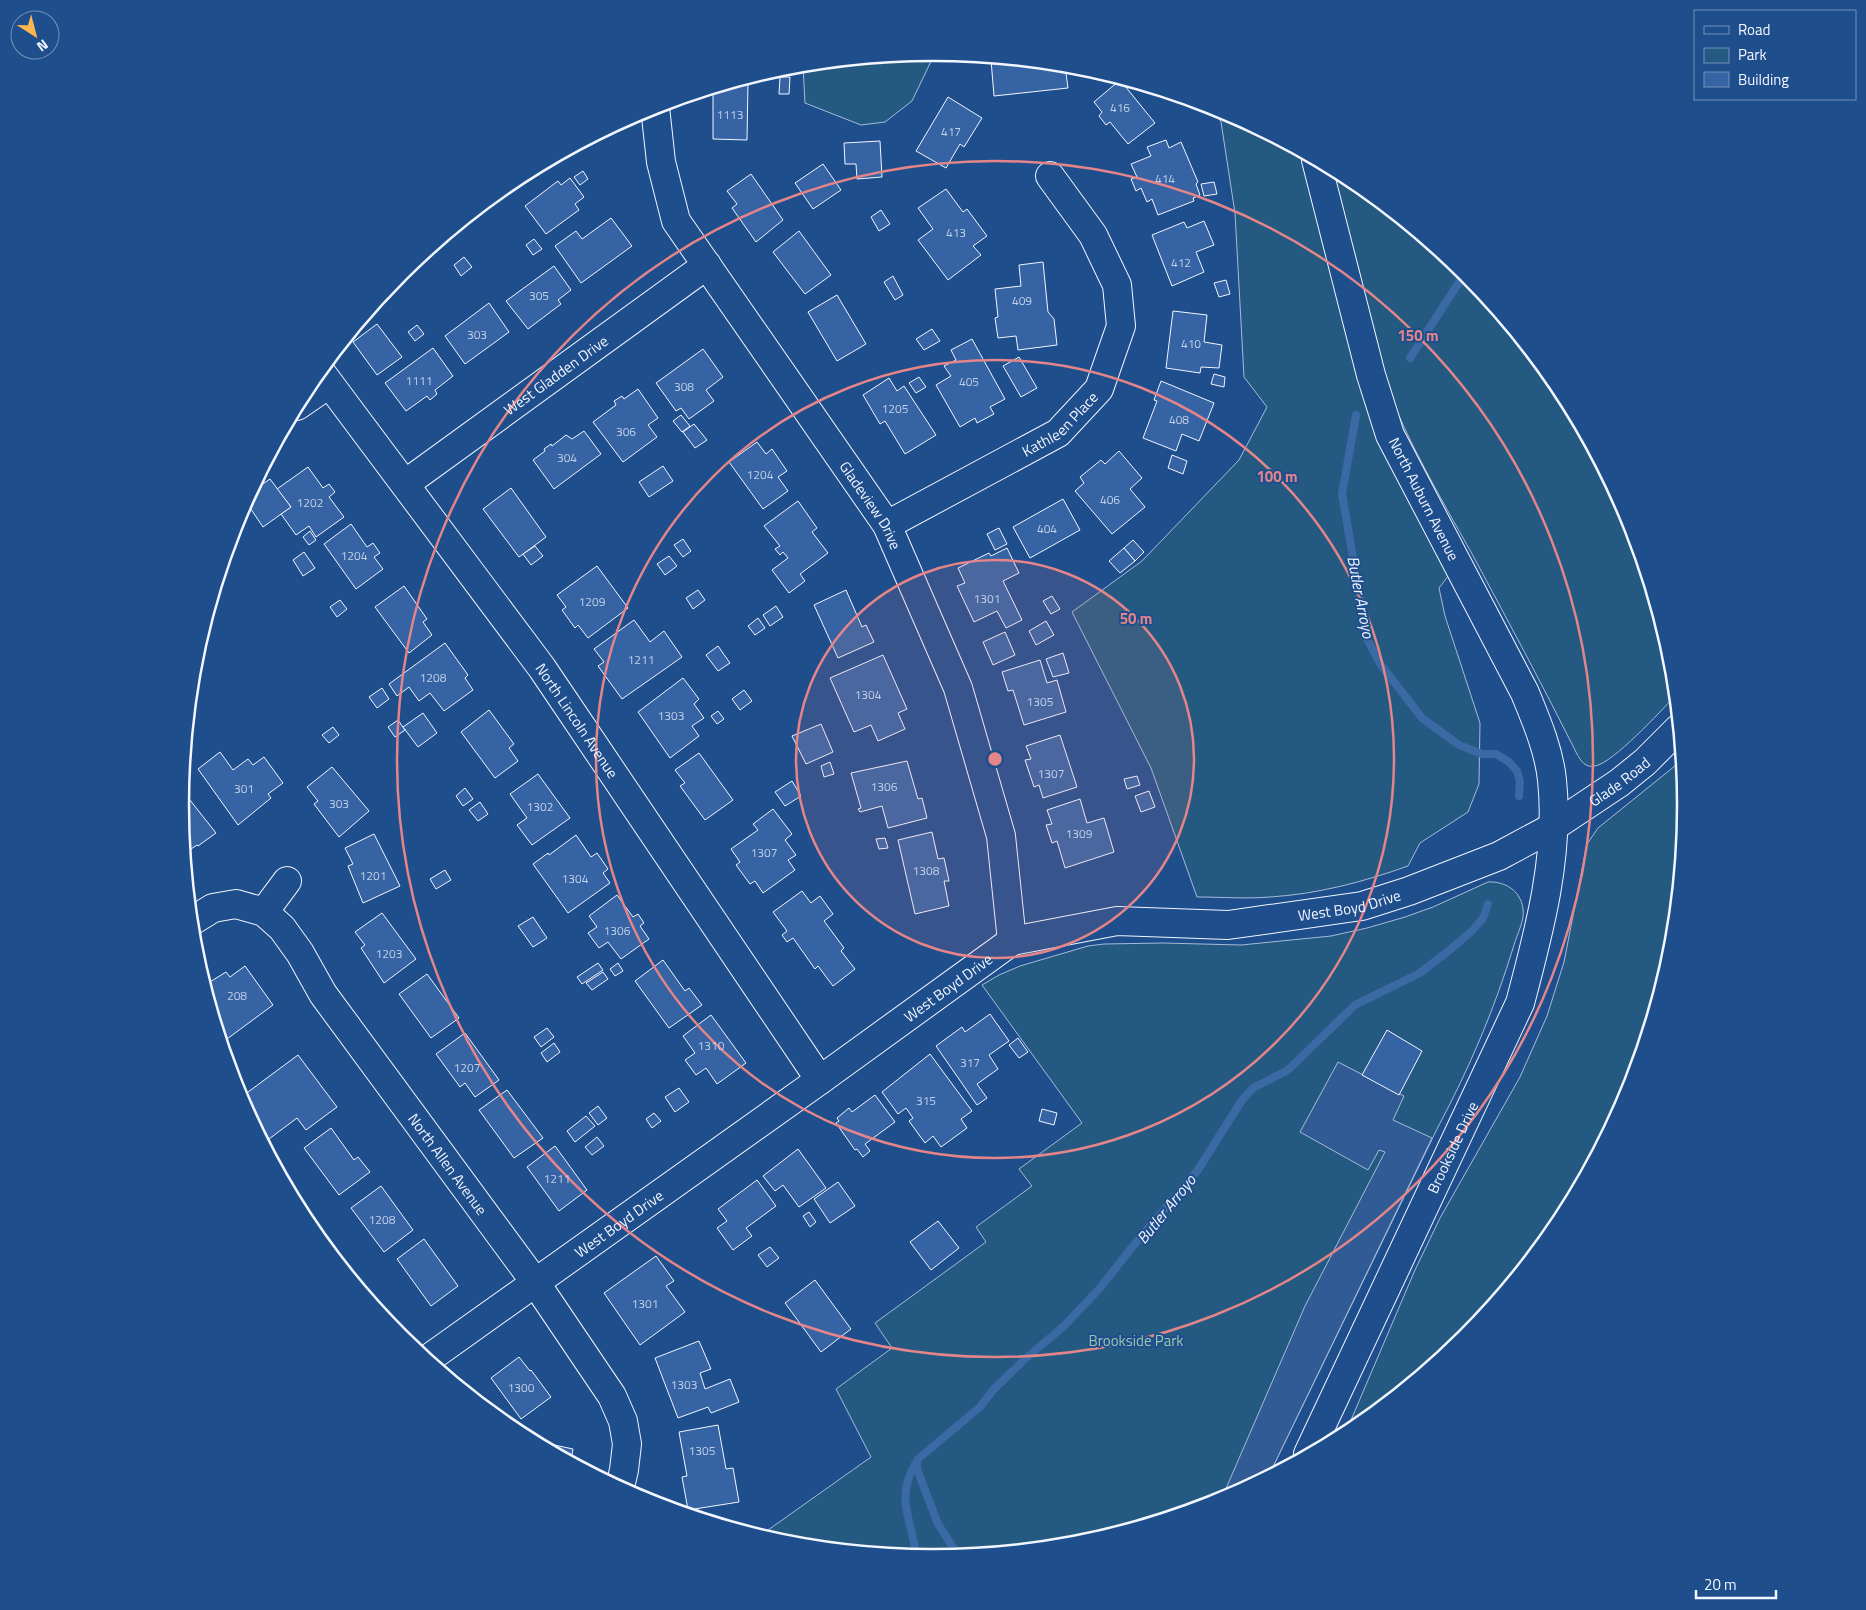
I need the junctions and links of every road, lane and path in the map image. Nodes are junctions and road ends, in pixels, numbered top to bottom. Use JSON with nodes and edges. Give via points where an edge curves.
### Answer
{"nodes":[{"id":1,"x":656,"y":115,"type":"edge"},
{"id":2,"x":1318,"y":170,"type":"edge"},
{"id":3,"x":1050,"y":176,"type":"dead end"},
{"id":4,"x":707,"y":265,"type":"junction"},
{"id":5,"x":325,"y":378,"type":"edge"},
{"id":6,"x":405,"y":484,"type":"junction"},
{"id":7,"x":887,"y":525,"type":"junction"},
{"id":8,"x":1673,"y":734,"type":"edge"},
{"id":9,"x":1553,"y":827,"type":"junction"},
{"id":10,"x":287,"y":881,"type":"dead end"},
{"id":11,"x":264,"y":912,"type":"junction"},
{"id":12,"x":199,"y":918,"type":"edge"},
{"id":13,"x":1012,"y":941,"type":"junction"},
{"id":14,"x":820,"y":1080,"type":"junction"},
{"id":15,"x":535,"y":1282,"type":"junction"},
{"id":16,"x":433,"y":1355,"type":"edge"},
{"id":17,"x":1313,"y":1444,"type":"edge"},
{"id":18,"x":622,"y":1480,"type":"edge"}],
"edges":[{"from":1,"to":4,"type":"street","name":"Gladeview Drive","via":[[661,162],[676,221]]},
{"from":2,"to":9,"type":"street","name":"North Auburn Avenue","via":[[1371,375],[1390,435],[1525,693],[1540,732],[1552,779]]},
{"from":3,"to":7,"type":"street","name":"Kathleen Place","via":[[1093,235],[1117,285],[1121,326],[1099,389],[1058,433]]},
{"from":4,"to":6,"type":"street","name":"West Gladden Drive"},
{"from":4,"to":7,"type":"street","name":"Gladeview Drive"},
{"from":5,"to":6,"type":"street","name":"North Lincoln Avenue"},
{"from":6,"to":14,"type":"street","name":"North Lincoln Avenue","via":[[542,668]]},
{"from":7,"to":13,"type":"street","name":"Gladeview Drive","via":[[958,688],[1001,836]]},
{"from":8,"to":9,"type":"street","name":"Glade Road","via":[[1619,783]]},
{"from":9,"to":13,"type":"street","name":"West Boyd Drive","via":[[1499,856],[1362,906],[1228,925],[1117,920]]},
{"from":9,"to":17,"type":"street","name":"Brookside Drive","via":[[1547,889],[1520,1003]]},
{"from":10,"to":11,"type":"street"},
{"from":11,"to":12,"type":"street","via":[[236,904],[213,908]]},
{"from":11,"to":15,"type":"street","name":"North Allen Avenue","via":[[282,928],[323,994]]},
{"from":13,"to":14,"type":"street","name":"West Boyd Drive"},
{"from":14,"to":15,"type":"street","name":"West Boyd Drive"},
{"from":15,"to":16,"type":"street","name":"West Boyd Drive"},
{"from":15,"to":18,"type":"street","name":"North Allen Avenue","via":[[600,1376],[623,1421],[627,1444]]}]}
